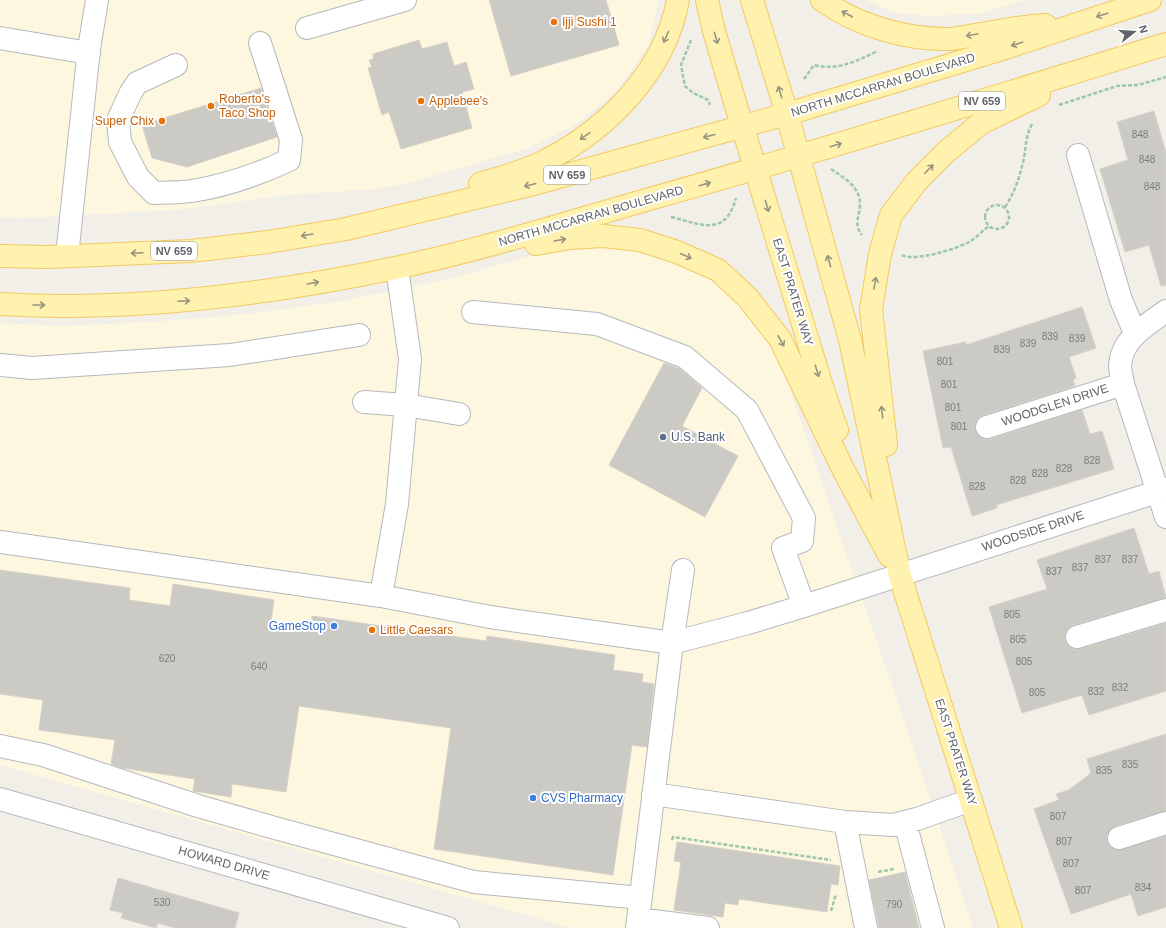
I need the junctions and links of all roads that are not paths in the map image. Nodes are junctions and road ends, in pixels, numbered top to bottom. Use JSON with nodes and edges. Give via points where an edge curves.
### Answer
{"nodes":[{"id":1,"x":97,"y":0,"type":"edge"},
{"id":2,"x":405,"y":0,"type":"edge"},
{"id":3,"x":678,"y":0,"type":"edge"},
{"id":4,"x":707,"y":0,"type":"edge"},
{"id":5,"x":752,"y":0,"type":"edge"},
{"id":6,"x":822,"y":0,"type":"edge"},
{"id":7,"x":1150,"y":0,"type":"edge"},
{"id":8,"x":1080,"y":22,"type":"junction"},
{"id":9,"x":307,"y":28,"type":"dead end"},
{"id":10,"x":0,"y":38,"type":"edge"},
{"id":11,"x":260,"y":43,"type":"dead end"},
{"id":12,"x":1162,"y":46,"type":"edge"},
{"id":13,"x":89,"y":53,"type":"junction"},
{"id":14,"x":176,"y":64,"type":"dead end"},
{"id":15,"x":787,"y":114,"type":"junction"},
{"id":16,"x":742,"y":127,"type":"junction"},
{"id":17,"x":1078,"y":155,"type":"dead end"},
{"id":18,"x":798,"y":157,"type":"junction"},
{"id":19,"x":756,"y":169,"type":"junction"},
{"id":20,"x":346,"y":229,"type":"junction"},
{"id":21,"x":0,"y":256,"type":"edge"},
{"id":22,"x":67,"y":256,"type":"junction"},
{"id":23,"x":397,"y":268,"type":"junction"},
{"id":24,"x":0,"y":304,"type":"edge"},
{"id":25,"x":473,"y":312,"type":"dead end"},
{"id":26,"x":1166,"y":312,"type":"edge"},
{"id":27,"x":1135,"y":333,"type":"junction"},
{"id":28,"x":359,"y":335,"type":"dead end"},
{"id":29,"x":0,"y":365,"type":"edge"},
{"id":30,"x":1123,"y":384,"type":"junction"},
{"id":31,"x":364,"y":402,"type":"dead end"},
{"id":32,"x":406,"y":405,"type":"junction"},
{"id":33,"x":459,"y":414,"type":"dead end"},
{"id":34,"x":987,"y":427,"type":"dead end"},
{"id":35,"x":1162,"y":490,"type":"edge"},
{"id":36,"x":1166,"y":516,"type":"edge"},
{"id":37,"x":0,"y":542,"type":"edge"},
{"id":38,"x":683,"y":570,"type":"dead end"},
{"id":39,"x":900,"y":576,"type":"junction"},
{"id":40,"x":382,"y":596,"type":"junction"},
{"id":41,"x":804,"y":606,"type":"junction"},
{"id":42,"x":1166,"y":610,"type":"edge"},
{"id":43,"x":1077,"y":637,"type":"dead end"},
{"id":44,"x":672,"y":643,"type":"junction"},
{"id":45,"x":0,"y":746,"type":"edge"},
{"id":46,"x":653,"y":794,"type":"junction"},
{"id":47,"x":0,"y":799,"type":"edge"},
{"id":48,"x":971,"y":800,"type":"junction"},
{"id":49,"x":845,"y":822,"type":"junction"},
{"id":50,"x":905,"y":822,"type":"junction"},
{"id":51,"x":1166,"y":823,"type":"edge"},
{"id":52,"x":1119,"y":838,"type":"dead end"},
{"id":53,"x":639,"y":915,"type":"edge"},
{"id":54,"x":448,"y":928,"type":"edge"},
{"id":55,"x":708,"y":928,"type":"edge"},
{"id":56,"x":866,"y":928,"type":"edge"},
{"id":57,"x":933,"y":928,"type":"edge"},
{"id":58,"x":1011,"y":928,"type":"edge"}],
"edges":[{"from":1,"to":13,"type":"street"},
{"from":2,"to":9,"type":"street"},
{"from":3,"to":20,"type":"main road","one_way":true,"via":[[673,22],[648,73],[628,100],[604,122],[578,140],[546,161]]},
{"from":4,"to":16,"type":"main road","name":"EAST PRATER WAY","one_way":true},
{"from":15,"to":5,"type":"main road","name":"EAST PRATER WAY","one_way":true},
{"from":8,"to":6,"type":"main road","one_way":true,"via":[[1025,26],[952,38],[918,36],[888,32],[856,19]]},
{"from":7,"to":8,"type":"main road","name":"NORTH MCCARRAN BOULEVARD","number":"NV 659","one_way":true},
{"from":8,"to":15,"type":"main road","name":"NORTH MCCARRAN BOULEVARD","number":"NV 659","one_way":true,"via":[[998,50]]},
{"from":10,"to":13,"type":"street"},
{"from":11,"to":14,"type":"street","via":[[291,140],[289,160],[224,183],[191,191],[154,193],[138,177],[120,142],[118,120],[137,83]]},
{"from":18,"to":12,"type":"main road","name":"NORTH MCCARRAN BOULEVARD","number":"NV 659","one_way":true},
{"from":39,"to":12,"type":"main road","one_way":true,"via":[[871,309],[880,254],[891,215],[917,181],[946,152],[981,123],[1023,102]]},
{"from":13,"to":22,"type":"street"},
{"from":15,"to":16,"type":"main road","name":"NORTH MCCARRAN BOULEVARD","number":"NV 659"},
{"from":15,"to":18,"type":"main road","name":"EAST PRATER WAY"},
{"from":16,"to":19,"type":"main road","name":"EAST PRATER WAY"},
{"from":16,"to":20,"type":"main road","name":"NORTH MCCARRAN BOULEVARD","number":"NV 659","one_way":true,"via":[[534,184]]},
{"from":17,"to":27,"type":"street","via":[[1121,300]]},
{"from":18,"to":19,"type":"main road","name":"NORTH MCCARRAN BOULEVARD","number":"NV 659"},
{"from":39,"to":18,"type":"main road","name":"EAST PRATER WAY","one_way":true,"via":[[850,340]]},
{"from":23,"to":19,"type":"main road","name":"NORTH MCCARRAN BOULEVARD","number":"NV 659","one_way":true},
{"from":19,"to":39,"type":"main road","name":"EAST PRATER WAY","one_way":true,"via":[[842,444]]},
{"from":20,"to":22,"type":"main road","name":"NORTH MCCARRAN BOULEVARD","number":"NV 659","one_way":true,"via":[[268,242],[191,250]]},
{"from":21,"to":22,"type":"main road","name":"NORTH MCCARRAN BOULEVARD","number":"NV 659"},
{"from":24,"to":23,"type":"main road","name":"NORTH MCCARRAN BOULEVARD","number":"NV 659","one_way":true,"via":[[96,306],[209,299],[290,288]]},
{"from":23,"to":32,"type":"street","via":[[410,359]]},
{"from":23,"to":39,"type":"main road","one_way":true,"via":[[570,238],[602,236],[640,240],[677,252],[718,270],[747,297],[780,339],[844,471]]},
{"from":25,"to":41,"type":"street","via":[[597,324],[685,357],[747,410],[804,518],[802,541],[783,548]]},
{"from":26,"to":27,"type":"street"},
{"from":27,"to":30,"type":"street","via":[[1125,348],[1120,365]]},
{"from":28,"to":29,"type":"street","via":[[230,355],[32,368]]},
{"from":30,"to":34,"type":"street","name":"WOODGLEN DRIVE"},
{"from":30,"to":35,"type":"street"},
{"from":31,"to":32,"type":"street"},
{"from":32,"to":33,"type":"street"},
{"from":32,"to":40,"type":"street","via":[[397,504]]},
{"from":35,"to":36,"type":"street"},
{"from":35,"to":39,"type":"street","name":"WOODSIDE DRIVE"},
{"from":37,"to":40,"type":"street"},
{"from":38,"to":44,"type":"street"},
{"from":39,"to":41,"type":"street","name":"WOODSIDE DRIVE"},
{"from":39,"to":48,"type":"main road","name":"EAST PRATER WAY"},
{"from":40,"to":44,"type":"street","via":[[490,616]]},
{"from":41,"to":44,"type":"street","name":"WOODSIDE DRIVE"},
{"from":42,"to":43,"type":"street"},
{"from":44,"to":46,"type":"street"},
{"from":45,"to":53,"type":"street","via":[[43,755],[198,806],[474,882]]},
{"from":46,"to":49,"type":"street"},
{"from":46,"to":53,"type":"street"},
{"from":47,"to":54,"type":"street","name":"HOWARD DRIVE"},
{"from":48,"to":50,"type":"street"},
{"from":48,"to":58,"type":"main road","name":"EAST PRATER WAY"},
{"from":49,"to":50,"type":"street","via":[[893,825]]},
{"from":49,"to":56,"type":"street"},
{"from":50,"to":57,"type":"street"},
{"from":51,"to":52,"type":"street"},
{"from":53,"to":55,"type":"street"}]}
